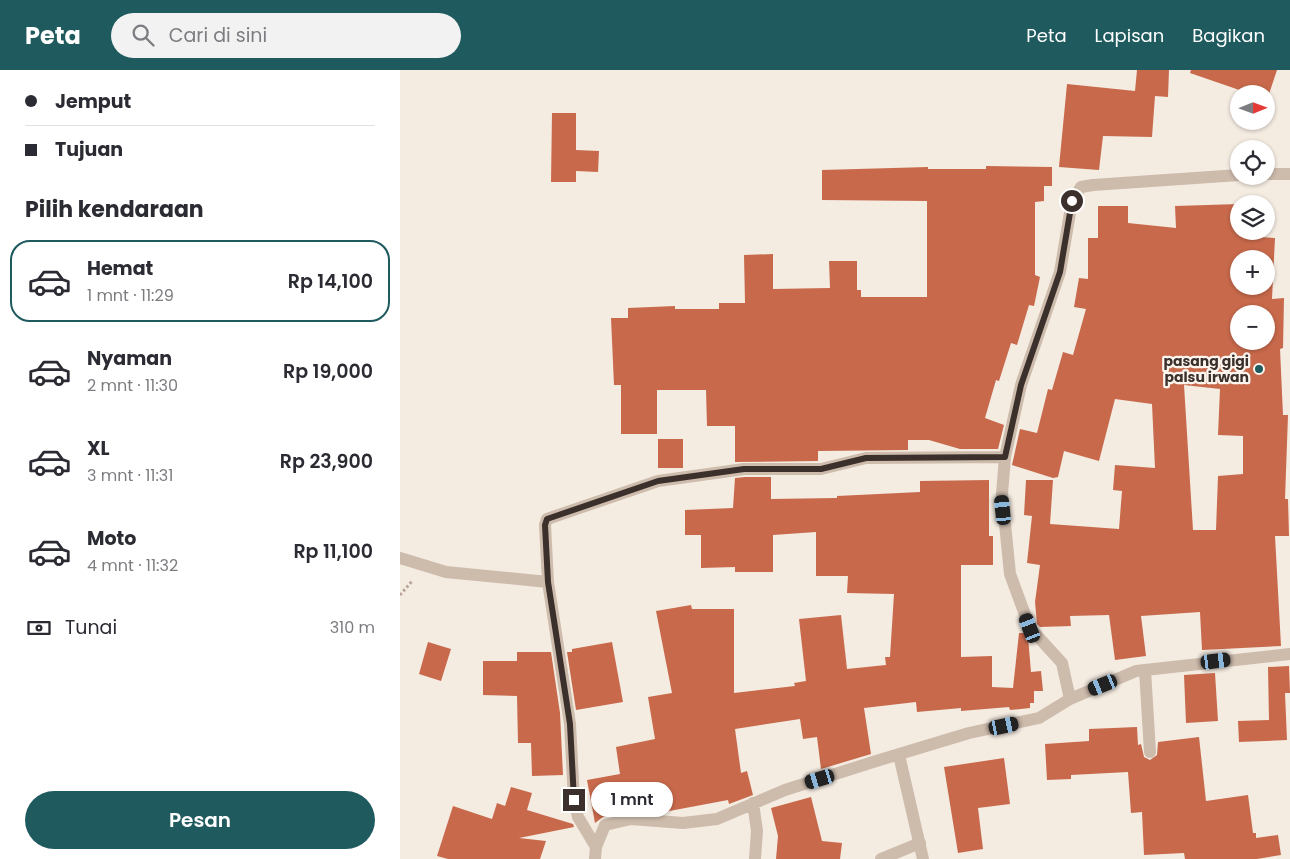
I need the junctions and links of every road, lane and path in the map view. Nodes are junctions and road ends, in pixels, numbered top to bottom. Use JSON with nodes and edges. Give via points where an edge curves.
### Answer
{"nodes":[{"id":1,"x":1275,"y":174,"type":"edge"},
{"id":2,"x":1290,"y":174,"type":"edge"},
{"id":3,"x":1230,"y":176,"type":"edge"},
{"id":4,"x":1005,"y":457,"type":"junction"},
{"id":5,"x":400,"y":558,"type":"edge"},
{"id":6,"x":548,"y":582,"type":"junction"},
{"id":7,"x":1290,"y":654,"type":"edge"},
{"id":8,"x":1145,"y":670,"type":"junction"},
{"id":9,"x":1070,"y":699,"type":"junction"},
{"id":10,"x":1150,"y":752,"type":"dead end"},
{"id":11,"x":899,"y":755,"type":"junction"},
{"id":12,"x":753,"y":803,"type":"junction"},
{"id":13,"x":920,"y":844,"type":"junction"},
{"id":14,"x":596,"y":853,"type":"edge"},
{"id":15,"x":755,"y":859,"type":"edge"},
{"id":16,"x":881,"y":859,"type":"edge"},
{"id":17,"x":923,"y":859,"type":"edge"}],
"edges":[{"from":1,"to":2,"type":"street"},
{"from":3,"to":4,"type":"street","via":[[1081,187],[1072,201],[1060,272],[1021,385]]},
{"from":4,"to":6,"type":"street","via":[[866,458],[821,469],[744,469],[658,481],[547,519]]},
{"from":4,"to":9,"type":"street","via":[[1002,494],[1010,574],[1030,628],[1062,663]]},
{"from":5,"to":6,"type":"street","via":[[446,572]]},
{"from":6,"to":14,"type":"street","via":[[570,724],[574,800],[578,817]]},
{"from":7,"to":8,"type":"street"},
{"from":8,"to":9,"type":"street"},
{"from":8,"to":10,"type":"street"},
{"from":9,"to":11,"type":"street","via":[[1040,718],[969,733]]},
{"from":11,"to":12,"type":"street"},
{"from":11,"to":13,"type":"street"},
{"from":12,"to":14,"type":"street","via":[[717,819],[683,823],[631,819],[605,825]]},
{"from":12,"to":15,"type":"street","via":[[757,831]]},
{"from":13,"to":16,"type":"street"},
{"from":13,"to":17,"type":"street"}]}
